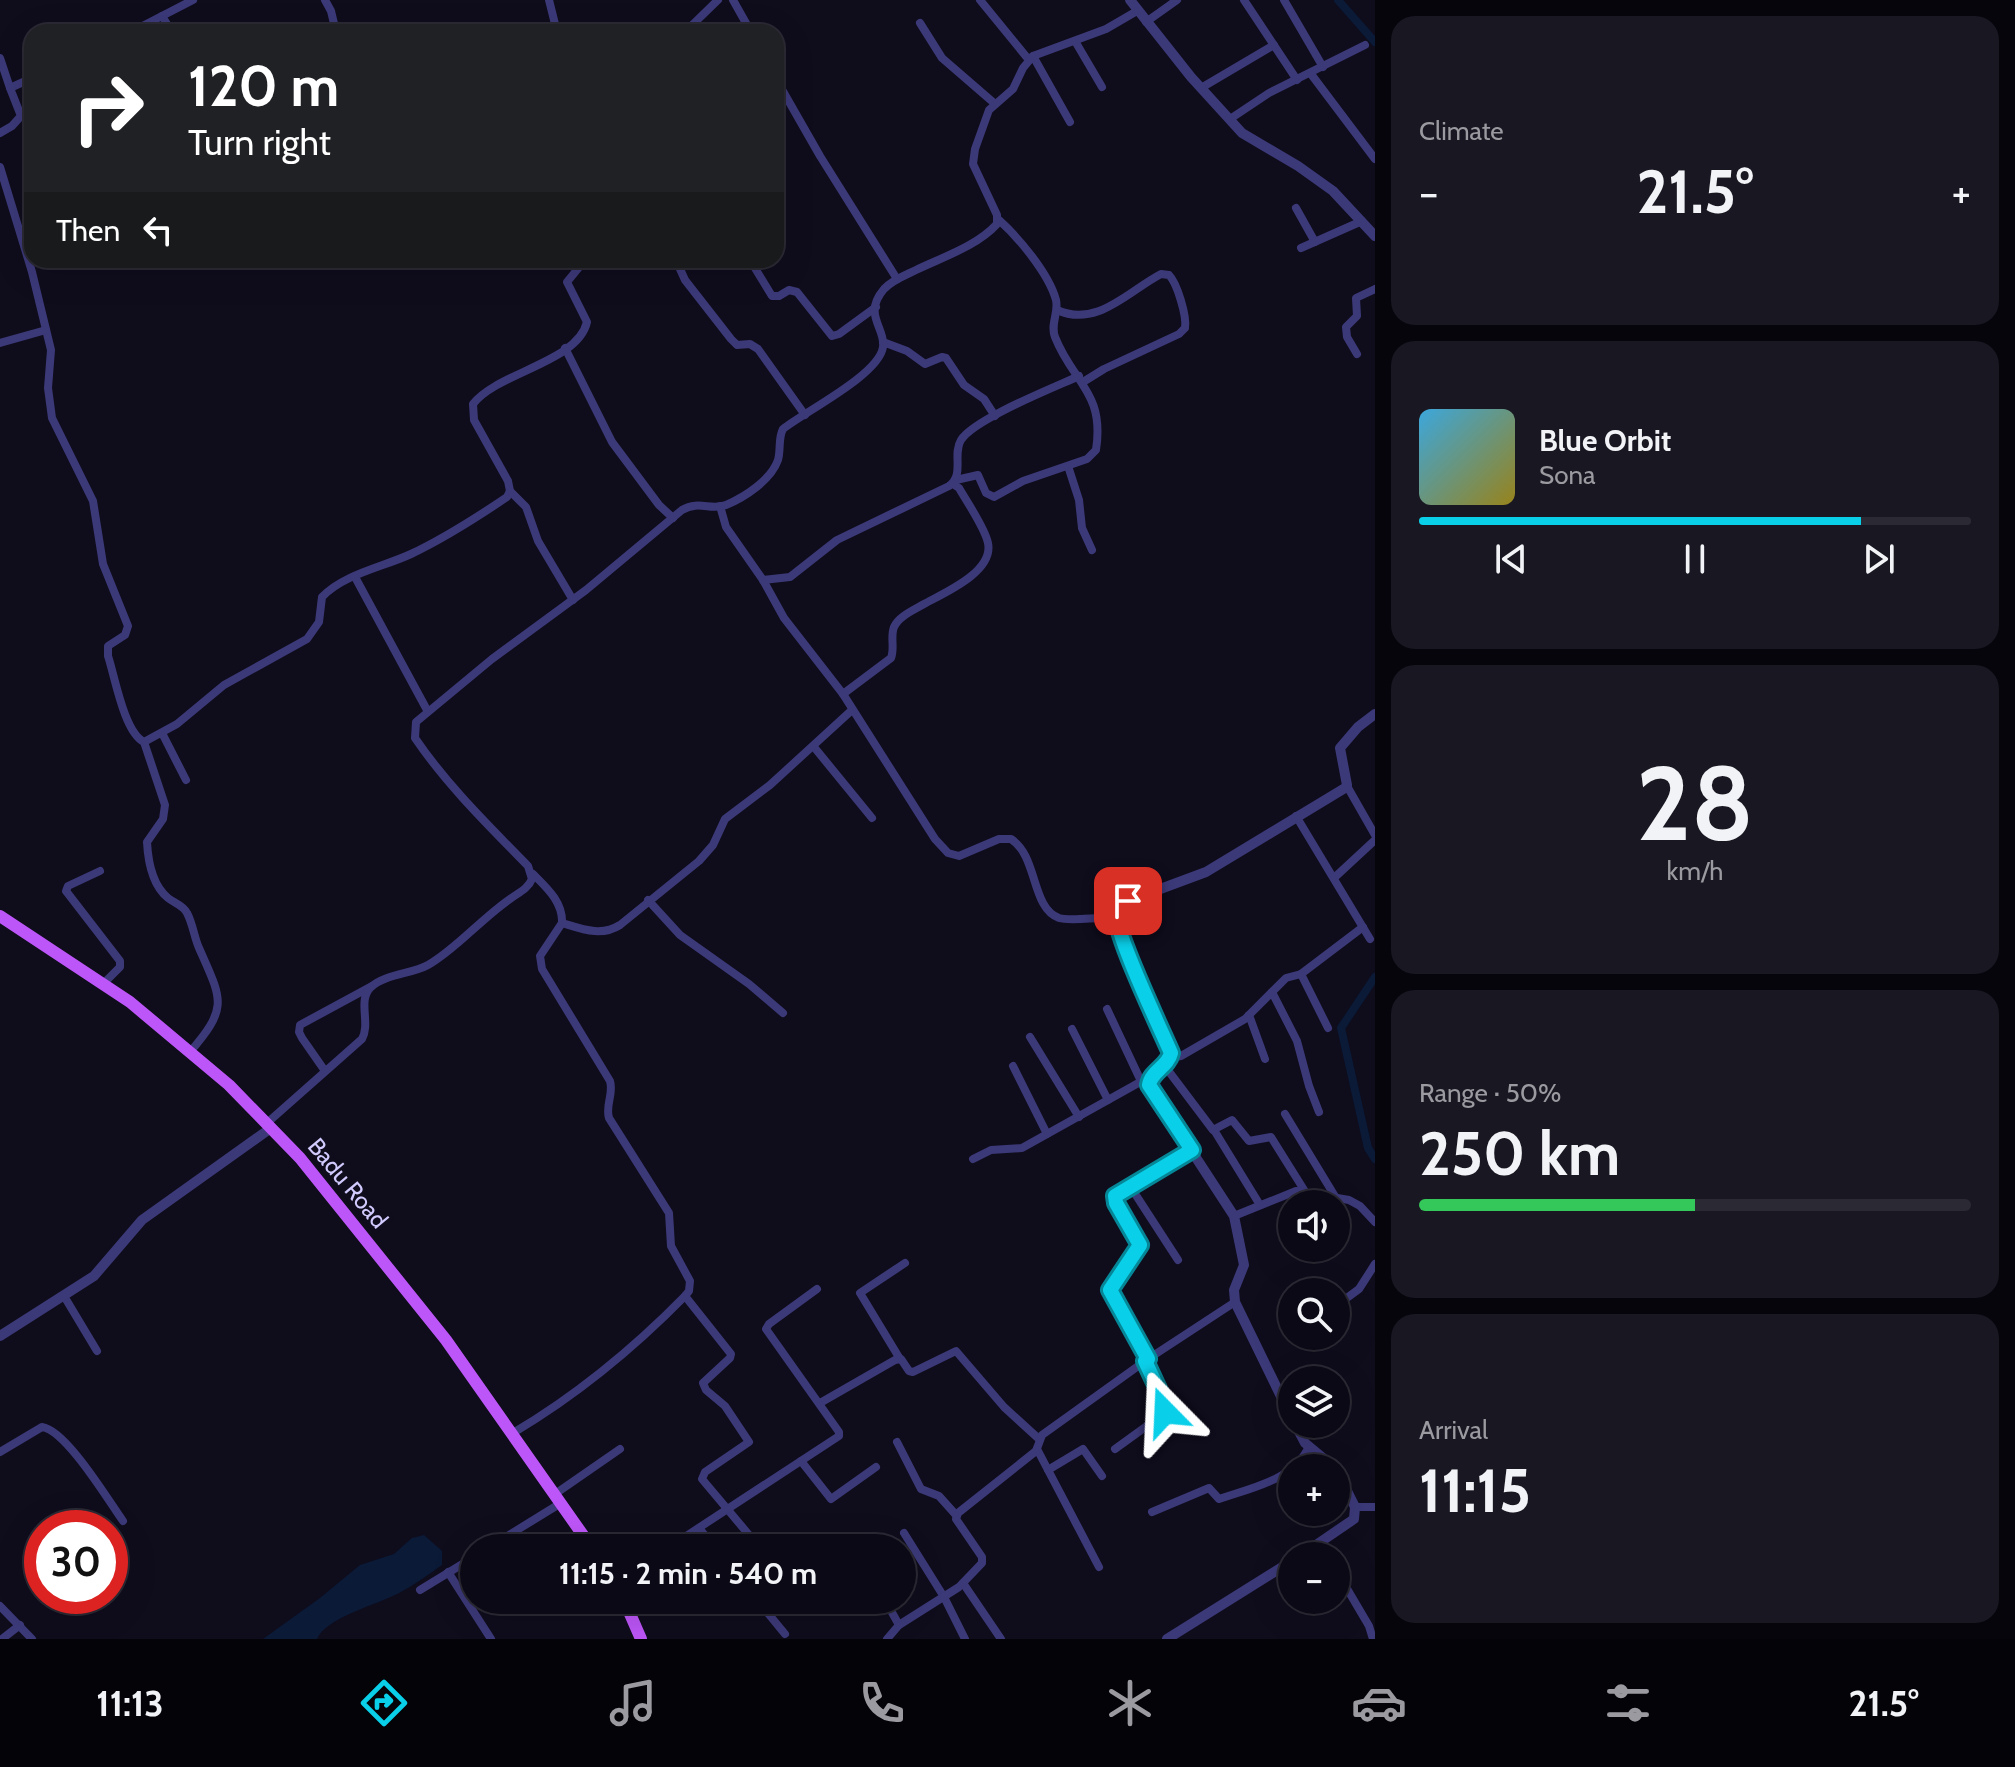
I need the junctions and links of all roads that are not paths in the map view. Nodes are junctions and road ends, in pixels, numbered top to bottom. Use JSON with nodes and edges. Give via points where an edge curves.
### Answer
{"nodes":[{"id":1,"x":193,"y":0,"type":"edge"},
{"id":2,"x":325,"y":0,"type":"edge"},
{"id":3,"x":549,"y":0,"type":"edge"},
{"id":4,"x":718,"y":0,"type":"edge"},
{"id":5,"x":733,"y":0,"type":"edge"},
{"id":6,"x":980,"y":0,"type":"edge"},
{"id":7,"x":1130,"y":0,"type":"edge"},
{"id":8,"x":1177,"y":0,"type":"edge"},
{"id":9,"x":1244,"y":0,"type":"edge"},
{"id":10,"x":1284,"y":0,"type":"edge"},
{"id":11,"x":1137,"y":11,"type":"junction"},
{"id":12,"x":162,"y":16,"type":"junction"},
{"id":13,"x":1146,"y":22,"type":"junction"},
{"id":14,"x":920,"y":23,"type":"dead end"},
{"id":15,"x":146,"y":24,"type":"edge"},
{"id":16,"x":167,"y":24,"type":"edge"},
{"id":17,"x":334,"y":24,"type":"edge"},
{"id":18,"x":555,"y":24,"type":"edge"},
{"id":19,"x":693,"y":24,"type":"edge"},
{"id":20,"x":746,"y":24,"type":"edge"},
{"id":21,"x":1075,"y":41,"type":"junction"},
{"id":22,"x":1274,"y":45,"type":"junction"},
{"id":23,"x":1365,"y":45,"type":"dead end"},
{"id":24,"x":0,"y":58,"type":"edge"},
{"id":25,"x":1031,"y":58,"type":"junction"},
{"id":26,"x":1323,"y":67,"type":"junction"},
{"id":27,"x":1311,"y":74,"type":"junction"},
{"id":28,"x":1297,"y":80,"type":"junction"},
{"id":29,"x":24,"y":82,"type":"edge"},
{"id":30,"x":1102,"y":87,"type":"dead end"},
{"id":31,"x":10,"y":88,"type":"junction"},
{"id":32,"x":1201,"y":88,"type":"junction"},
{"id":33,"x":784,"y":93,"type":"edge"},
{"id":34,"x":994,"y":103,"type":"junction"},
{"id":35,"x":24,"y":119,"type":"edge"},
{"id":36,"x":1230,"y":119,"type":"junction"},
{"id":37,"x":18,"y":121,"type":"junction"},
{"id":38,"x":1070,"y":122,"type":"dead end"},
{"id":39,"x":0,"y":133,"type":"edge"},
{"id":40,"x":1375,"y":159,"type":"edge"},
{"id":41,"x":0,"y":167,"type":"edge"},
{"id":42,"x":1296,"y":208,"type":"dead end"},
{"id":43,"x":999,"y":220,"type":"junction"},
{"id":44,"x":1362,"y":221,"type":"junction"},
{"id":45,"x":1375,"y":236,"type":"edge"},
{"id":46,"x":1315,"y":242,"type":"junction"},
{"id":47,"x":24,"y":246,"type":"edge"},
{"id":48,"x":1301,"y":248,"type":"dead end"},
{"id":49,"x":31,"y":268,"type":"edge"},
{"id":50,"x":579,"y":268,"type":"edge"},
{"id":51,"x":680,"y":268,"type":"edge"},
{"id":52,"x":755,"y":268,"type":"edge"},
{"id":53,"x":897,"y":279,"type":"junction"},
{"id":54,"x":1375,"y":289,"type":"edge"},
{"id":55,"x":876,"y":307,"type":"junction"},
{"id":56,"x":1057,"y":310,"type":"junction"},
{"id":57,"x":46,"y":330,"type":"junction"},
{"id":58,"x":883,"y":342,"type":"junction"},
{"id":59,"x":0,"y":343,"type":"edge"},
{"id":60,"x":565,"y":348,"type":"junction"},
{"id":61,"x":1357,"y":354,"type":"dead end"},
{"id":62,"x":1081,"y":379,"type":"junction"},
{"id":63,"x":805,"y":415,"type":"junction"},
{"id":64,"x":995,"y":416,"type":"junction"},
{"id":65,"x":1068,"y":466,"type":"junction"},
{"id":66,"x":955,"y":482,"type":"junction"},
{"id":67,"x":510,"y":491,"type":"junction"},
{"id":68,"x":720,"y":506,"type":"junction"},
{"id":69,"x":673,"y":518,"type":"junction"},
{"id":70,"x":1092,"y":550,"type":"dead end"},
{"id":71,"x":355,"y":577,"type":"junction"},
{"id":72,"x":763,"y":580,"type":"junction"},
{"id":73,"x":573,"y":600,"type":"junction"},
{"id":74,"x":843,"y":694,"type":"junction"},
{"id":75,"x":427,"y":710,"type":"junction"},
{"id":76,"x":852,"y":710,"type":"junction"},
{"id":77,"x":1375,"y":714,"type":"edge"},
{"id":78,"x":162,"y":733,"type":"junction"},
{"id":79,"x":144,"y":742,"type":"junction"},
{"id":80,"x":814,"y":747,"type":"junction"},
{"id":81,"x":186,"y":780,"type":"dead end"},
{"id":82,"x":1347,"y":786,"type":"junction"},
{"id":83,"x":1296,"y":816,"type":"junction"},
{"id":84,"x":872,"y":818,"type":"dead end"},
{"id":85,"x":1375,"y":837,"type":"edge"},
{"id":86,"x":100,"y":871,"type":"dead end"},
{"id":87,"x":533,"y":874,"type":"junction"},
{"id":88,"x":1334,"y":878,"type":"junction"},
{"id":89,"x":648,"y":900,"type":"junction"},
{"id":90,"x":0,"y":916,"type":"edge"},
{"id":91,"x":1116,"y":918,"type":"junction"},
{"id":92,"x":562,"y":923,"type":"junction"},
{"id":93,"x":1363,"y":927,"type":"junction"},
{"id":94,"x":1370,"y":939,"type":"dead end"},
{"id":95,"x":1301,"y":974,"type":"junction"},
{"id":96,"x":103,"y":984,"type":"junction"},
{"id":97,"x":372,"y":986,"type":"junction"},
{"id":98,"x":1272,"y":992,"type":"junction"},
{"id":99,"x":1107,"y":1009,"type":"dead end"},
{"id":100,"x":783,"y":1013,"type":"dead end"},
{"id":101,"x":1249,"y":1015,"type":"junction"},
{"id":102,"x":1328,"y":1028,"type":"dead end"},
{"id":103,"x":1072,"y":1029,"type":"dead end"},
{"id":104,"x":1030,"y":1037,"type":"dead end"},
{"id":105,"x":190,"y":1052,"type":"junction"},
{"id":106,"x":1265,"y":1059,"type":"dead end"},
{"id":107,"x":1167,"y":1061,"type":"junction"},
{"id":108,"x":1013,"y":1066,"type":"dead end"},
{"id":109,"x":325,"y":1071,"type":"junction"},
{"id":110,"x":1146,"y":1082,"type":"junction"},
{"id":111,"x":1108,"y":1100,"type":"junction"},
{"id":112,"x":1319,"y":1112,"type":"dead end"},
{"id":113,"x":1285,"y":1114,"type":"dead end"},
{"id":114,"x":1079,"y":1117,"type":"junction"},
{"id":115,"x":269,"y":1125,"type":"junction"},
{"id":116,"x":1214,"y":1130,"type":"junction"},
{"id":117,"x":1047,"y":1134,"type":"junction"},
{"id":118,"x":1192,"y":1150,"type":"junction"},
{"id":119,"x":973,"y":1159,"type":"dead end"},
{"id":120,"x":1130,"y":1186,"type":"junction"},
{"id":121,"x":1304,"y":1190,"type":"edge"},
{"id":122,"x":1331,"y":1190,"type":"edge"},
{"id":123,"x":1278,"y":1197,"type":"edge"},
{"id":124,"x":1350,"y":1202,"type":"edge"},
{"id":125,"x":1260,"y":1205,"type":"junction"},
{"id":126,"x":1234,"y":1216,"type":"junction"},
{"id":127,"x":1375,"y":1222,"type":"edge"},
{"id":128,"x":1178,"y":1260,"type":"dead end"},
{"id":129,"x":905,"y":1263,"type":"dead end"},
{"id":130,"x":1375,"y":1264,"type":"edge"},
{"id":131,"x":817,"y":1289,"type":"dead end"},
{"id":132,"x":64,"y":1296,"type":"junction"},
{"id":133,"x":685,"y":1296,"type":"junction"},
{"id":134,"x":1350,"y":1296,"type":"edge"},
{"id":135,"x":1235,"y":1302,"type":"junction"},
{"id":136,"x":0,"y":1336,"type":"edge"},
{"id":137,"x":97,"y":1351,"type":"dead end"},
{"id":138,"x":900,"y":1359,"type":"junction"},
{"id":139,"x":1146,"y":1360,"type":"junction"},
{"id":140,"x":1278,"y":1390,"type":"edge"},
{"id":141,"x":820,"y":1403,"type":"junction"},
{"id":142,"x":513,"y":1433,"type":"junction"},
{"id":143,"x":1304,"y":1438,"type":"edge"},
{"id":144,"x":1039,"y":1439,"type":"junction"},
{"id":145,"x":897,"y":1442,"type":"dead end"},
{"id":146,"x":1309,"y":1446,"type":"junction"},
{"id":147,"x":620,"y":1449,"type":"dead end"},
{"id":148,"x":1037,"y":1449,"type":"junction"},
{"id":149,"x":1115,"y":1449,"type":"dead end"},
{"id":150,"x":0,"y":1452,"type":"edge"},
{"id":151,"x":1318,"y":1454,"type":"edge"},
{"id":152,"x":801,"y":1461,"type":"junction"},
{"id":153,"x":876,"y":1467,"type":"dead end"},
{"id":154,"x":1048,"y":1470,"type":"junction"},
{"id":155,"x":1102,"y":1476,"type":"dead end"},
{"id":156,"x":1350,"y":1497,"type":"edge"},
{"id":157,"x":558,"y":1499,"type":"junction"},
{"id":158,"x":1355,"y":1507,"type":"junction"},
{"id":159,"x":1375,"y":1507,"type":"edge"},
{"id":160,"x":115,"y":1510,"type":"edge"},
{"id":161,"x":727,"y":1510,"type":"junction"},
{"id":162,"x":1152,"y":1512,"type":"dead end"},
{"id":163,"x":956,"y":1515,"type":"junction"},
{"id":164,"x":699,"y":1528,"type":"junction"},
{"id":165,"x":904,"y":1533,"type":"dead end"},
{"id":166,"x":508,"y":1534,"type":"edge"},
{"id":167,"x":582,"y":1534,"type":"edge"},
{"id":168,"x":690,"y":1534,"type":"edge"},
{"id":169,"x":704,"y":1534,"type":"edge"},
{"id":170,"x":748,"y":1534,"type":"edge"},
{"id":171,"x":1322,"y":1542,"type":"edge"},
{"id":172,"x":460,"y":1565,"type":"edge"},
{"id":173,"x":1099,"y":1567,"type":"dead end"},
{"id":174,"x":1278,"y":1570,"type":"edge"},
{"id":175,"x":448,"y":1572,"type":"junction"},
{"id":176,"x":963,"y":1583,"type":"junction"},
{"id":177,"x":420,"y":1590,"type":"dead end"},
{"id":178,"x":1350,"y":1594,"type":"edge"},
{"id":179,"x":944,"y":1597,"type":"junction"},
{"id":180,"x":0,"y":1606,"type":"edge"},
{"id":181,"x":630,"y":1614,"type":"edge"},
{"id":182,"x":769,"y":1614,"type":"edge"},
{"id":183,"x":893,"y":1614,"type":"edge"},
{"id":184,"x":20,"y":1625,"type":"junction"},
{"id":185,"x":899,"y":1625,"type":"junction"},
{"id":186,"x":785,"y":1634,"type":"dead end"},
{"id":187,"x":2,"y":1639,"type":"edge"},
{"id":188,"x":32,"y":1639,"type":"edge"},
{"id":189,"x":491,"y":1639,"type":"edge"},
{"id":190,"x":641,"y":1639,"type":"edge"},
{"id":191,"x":887,"y":1639,"type":"edge"},
{"id":192,"x":965,"y":1639,"type":"edge"},
{"id":193,"x":1001,"y":1639,"type":"edge"},
{"id":194,"x":1167,"y":1639,"type":"edge"},
{"id":195,"x":1373,"y":1639,"type":"edge"}],
"edges":[{"from":1,"to":12,"type":"street"},
{"from":2,"to":17,"type":"street"},
{"from":3,"to":18,"type":"street"},
{"from":4,"to":19,"type":"street"},
{"from":5,"to":20,"type":"street"},
{"from":6,"to":25,"type":"street"},
{"from":7,"to":11,"type":"street"},
{"from":8,"to":13,"type":"street"},
{"from":9,"to":22,"type":"street"},
{"from":10,"to":26,"type":"street"},
{"from":11,"to":13,"type":"street"},
{"from":11,"to":21,"type":"street"},
{"from":12,"to":15,"type":"street"},
{"from":12,"to":16,"type":"street"},
{"from":13,"to":32,"type":"street"},
{"from":14,"to":34,"type":"street","via":[[942,58]]},
{"from":21,"to":25,"type":"street"},
{"from":21,"to":30,"type":"street"},
{"from":22,"to":28,"type":"street"},
{"from":22,"to":32,"type":"street"},
{"from":23,"to":26,"type":"street"},
{"from":24,"to":31,"type":"street"},
{"from":25,"to":34,"type":"street","via":[[1013,89]]},
{"from":25,"to":38,"type":"street"},
{"from":26,"to":27,"type":"street"},
{"from":27,"to":28,"type":"street"},
{"from":27,"to":40,"type":"street"},
{"from":28,"to":36,"type":"street"},
{"from":29,"to":31,"type":"street"},
{"from":31,"to":37,"type":"street","via":[[20,109]]},
{"from":32,"to":36,"type":"street"},
{"from":33,"to":53,"type":"street"},
{"from":34,"to":43,"type":"street","via":[[973,164]]},
{"from":35,"to":37,"type":"street"},
{"from":36,"to":44,"type":"street","via":[[1242,133],[1333,191]]},
{"from":37,"to":39,"type":"street"},
{"from":41,"to":47,"type":"street"},
{"from":42,"to":46,"type":"street"},
{"from":43,"to":53,"type":"street","via":[[983,236]]},
{"from":43,"to":56,"type":"street","via":[[1039,268]]},
{"from":44,"to":45,"type":"street"},
{"from":44,"to":46,"type":"street"},
{"from":46,"to":48,"type":"street"},
{"from":49,"to":57,"type":"street"},
{"from":50,"to":60,"type":"street","via":[[567,282],[586,327]]},
{"from":51,"to":63,"type":"street","via":[[731,339],[758,349]]},
{"from":52,"to":55,"type":"street","via":[[772,296],[797,292],[832,336]]},
{"from":53,"to":55,"type":"street","via":[[883,290]]},
{"from":54,"to":61,"type":"street","via":[[1356,298],[1357,316],[1346,327]]},
{"from":55,"to":58,"type":"street"},
{"from":56,"to":62,"type":"street","via":[[1055,336]]},
{"from":56,"to":62,"type":"street","via":[[1076,316],[1099,312],[1164,273],[1178,290],[1187,322],[1179,334]]},
{"from":57,"to":59,"type":"street"},
{"from":57,"to":79,"type":"street","via":[[52,418],[93,501],[103,564],[128,626],[125,635],[108,646],[108,656],[126,715]]},
{"from":58,"to":63,"type":"street","via":[[882,352],[865,372]]},
{"from":58,"to":64,"type":"street","via":[[925,364],[946,358]]},
{"from":60,"to":67,"type":"street","via":[[492,385],[473,404],[474,420]]},
{"from":60,"to":69,"type":"street","via":[[612,442]]},
{"from":62,"to":64,"type":"street"},
{"from":62,"to":65,"type":"street","via":[[1096,411],[1096,450]]},
{"from":63,"to":68,"type":"street","via":[[780,434],[777,461],[769,474]]},
{"from":64,"to":66,"type":"street","via":[[960,441]]},
{"from":65,"to":66,"type":"street","via":[[994,497],[986,493],[978,475]]},
{"from":65,"to":70,"type":"street"},
{"from":66,"to":72,"type":"street","via":[[837,540],[790,577]]},
{"from":66,"to":74,"type":"street","via":[[988,540],[985,560],[970,577],[899,621],[888,662]]},
{"from":67,"to":71,"type":"street","via":[[468,524]]},
{"from":67,"to":73,"type":"street","via":[[526,507],[538,541]]},
{"from":68,"to":69,"type":"street","via":[[689,506]]},
{"from":68,"to":72,"type":"street","via":[[726,527]]},
{"from":69,"to":73,"type":"street"},
{"from":71,"to":75,"type":"street"},
{"from":71,"to":78,"type":"street","via":[[322,597],[319,622],[307,639],[224,685]]},
{"from":72,"to":74,"type":"street","via":[[784,618]]},
{"from":73,"to":75,"type":"street"},
{"from":74,"to":76,"type":"street"},
{"from":75,"to":87,"type":"street","via":[[416,722],[415,738],[458,794]]},
{"from":76,"to":80,"type":"street"},
{"from":76,"to":91,"type":"street","via":[[948,853],[959,856],[1011,839],[1025,854],[1042,902],[1054,916]]},
{"from":77,"to":82,"type":"street","via":[[1340,748]]},
{"from":78,"to":79,"type":"street"},
{"from":78,"to":81,"type":"street"},
{"from":79,"to":105,"type":"street","via":[[165,805],[163,819],[147,842],[149,864],[164,894],[186,910],[218,999],[216,1020]]},
{"from":80,"to":84,"type":"street"},
{"from":80,"to":89,"type":"street","via":[[725,819],[708,853]]},
{"from":82,"to":83,"type":"street"},
{"from":82,"to":85,"type":"street"},
{"from":83,"to":88,"type":"street"},
{"from":83,"to":91,"type":"street","via":[[1206,872],[1128,901]]},
{"from":85,"to":88,"type":"street"},
{"from":86,"to":96,"type":"street","via":[[66,891],[120,961]]},
{"from":87,"to":92,"type":"street","via":[[557,901]]},
{"from":87,"to":97,"type":"street","via":[[527,887],[439,958]]},
{"from":88,"to":93,"type":"street"},
{"from":89,"to":92,"type":"street","via":[[607,932]]},
{"from":89,"to":100,"type":"street","via":[[680,935]]},
{"from":90,"to":96,"type":"main road","name":"Badu Road"},
{"from":91,"to":107,"type":"street","via":[[1171,1053]]},
{"from":92,"to":133,"type":"street","via":[[543,950],[542,969],[610,1081],[607,1111],[613,1126],[669,1213],[671,1246],[690,1281]]},
{"from":93,"to":94,"type":"street"},
{"from":93,"to":95,"type":"street"},
{"from":95,"to":98,"type":"street","via":[[1287,977]]},
{"from":95,"to":102,"type":"street"},
{"from":96,"to":105,"type":"main road","name":"Badu Road"},
{"from":97,"to":109,"type":"street","via":[[365,997],[365,1034]]},
{"from":97,"to":109,"type":"street","via":[[300,1025],[302,1038]]},
{"from":98,"to":101,"type":"street"},
{"from":98,"to":112,"type":"street","via":[[1297,1041]]},
{"from":99,"to":110,"type":"street"},
{"from":101,"to":106,"type":"street"},
{"from":101,"to":107,"type":"street"},
{"from":103,"to":111,"type":"street"},
{"from":104,"to":114,"type":"street"},
{"from":105,"to":115,"type":"main road","name":"Badu Road"},
{"from":107,"to":110,"type":"street"},
{"from":107,"to":116,"type":"street"},
{"from":108,"to":117,"type":"street"},
{"from":109,"to":115,"type":"street"},
{"from":110,"to":111,"type":"street"},
{"from":110,"to":118,"type":"street"},
{"from":111,"to":114,"type":"street"},
{"from":113,"to":122,"type":"street"},
{"from":114,"to":117,"type":"street"},
{"from":115,"to":132,"type":"street","via":[[142,1220],[104,1267]]},
{"from":115,"to":142,"type":"main road","name":"Badu Road","via":[[354,1221]]},
{"from":116,"to":121,"type":"street","via":[[1232,1120],[1249,1141],[1271,1137]]},
{"from":116,"to":125,"type":"street"},
{"from":117,"to":119,"type":"street","via":[[1022,1148],[991,1150]]},
{"from":118,"to":120,"type":"street"},
{"from":118,"to":126,"type":"street"},
{"from":120,"to":128,"type":"street"},
{"from":120,"to":139,"type":"street","via":[[1114,1199],[1140,1245],[1110,1290]]},
{"from":123,"to":125,"type":"street"},
{"from":124,"to":127,"type":"street"},
{"from":125,"to":126,"type":"street"},
{"from":126,"to":135,"type":"street","via":[[1244,1265]]},
{"from":129,"to":138,"type":"street","via":[[860,1293]]},
{"from":130,"to":134,"type":"street"},
{"from":131,"to":141,"type":"street","via":[[766,1329]]},
{"from":132,"to":136,"type":"street"},
{"from":132,"to":137,"type":"street"},
{"from":133,"to":142,"type":"street","via":[[594,1379]]},
{"from":133,"to":161,"type":"street","via":[[731,1354],[704,1385],[749,1442],[702,1476]]},
{"from":135,"to":139,"type":"street"},
{"from":135,"to":140,"type":"street"},
{"from":138,"to":141,"type":"street"},
{"from":138,"to":144,"type":"street","via":[[913,1372],[958,1352]]},
{"from":139,"to":144,"type":"street"},
{"from":139,"to":149,"type":"street","via":[[1166,1410]]},
{"from":141,"to":152,"type":"street","via":[[839,1436]]},
{"from":142,"to":157,"type":"main road","name":"Badu Road"},
{"from":143,"to":146,"type":"street"},
{"from":144,"to":148,"type":"street"},
{"from":145,"to":163,"type":"street","via":[[921,1489],[939,1496]]},
{"from":146,"to":151,"type":"street"},
{"from":146,"to":162,"type":"street","via":[[1276,1479],[1219,1499],[1209,1488]]},
{"from":147,"to":157,"type":"street"},
{"from":148,"to":154,"type":"street"},
{"from":148,"to":163,"type":"street"},
{"from":150,"to":160,"type":"street","via":[[42,1427],[51,1429]]},
{"from":152,"to":153,"type":"street","via":[[831,1499]]},
{"from":152,"to":161,"type":"street"},
{"from":154,"to":155,"type":"street","via":[[1083,1449]]},
{"from":154,"to":173,"type":"street"},
{"from":156,"to":158,"type":"street"},
{"from":157,"to":166,"type":"street"},
{"from":157,"to":167,"type":"main road","name":"Badu Road"},
{"from":158,"to":159,"type":"street"},
{"from":158,"to":171,"type":"street","via":[[1350,1524]]},
{"from":161,"to":164,"type":"street"},
{"from":161,"to":170,"type":"street"},
{"from":163,"to":176,"type":"street","via":[[983,1560]]},
{"from":164,"to":168,"type":"street"},
{"from":164,"to":169,"type":"street"},
{"from":165,"to":179,"type":"street"},
{"from":172,"to":175,"type":"street"},
{"from":174,"to":194,"type":"street"},
{"from":175,"to":177,"type":"street"},
{"from":175,"to":189,"type":"street"},
{"from":176,"to":179,"type":"street"},
{"from":176,"to":193,"type":"street"},
{"from":178,"to":195,"type":"street"},
{"from":179,"to":185,"type":"street"},
{"from":179,"to":192,"type":"street"},
{"from":180,"to":184,"type":"street"},
{"from":181,"to":190,"type":"main road"},
{"from":182,"to":186,"type":"street"},
{"from":183,"to":185,"type":"street"},
{"from":184,"to":187,"type":"street"},
{"from":184,"to":188,"type":"street"},
{"from":185,"to":191,"type":"street"}]}
